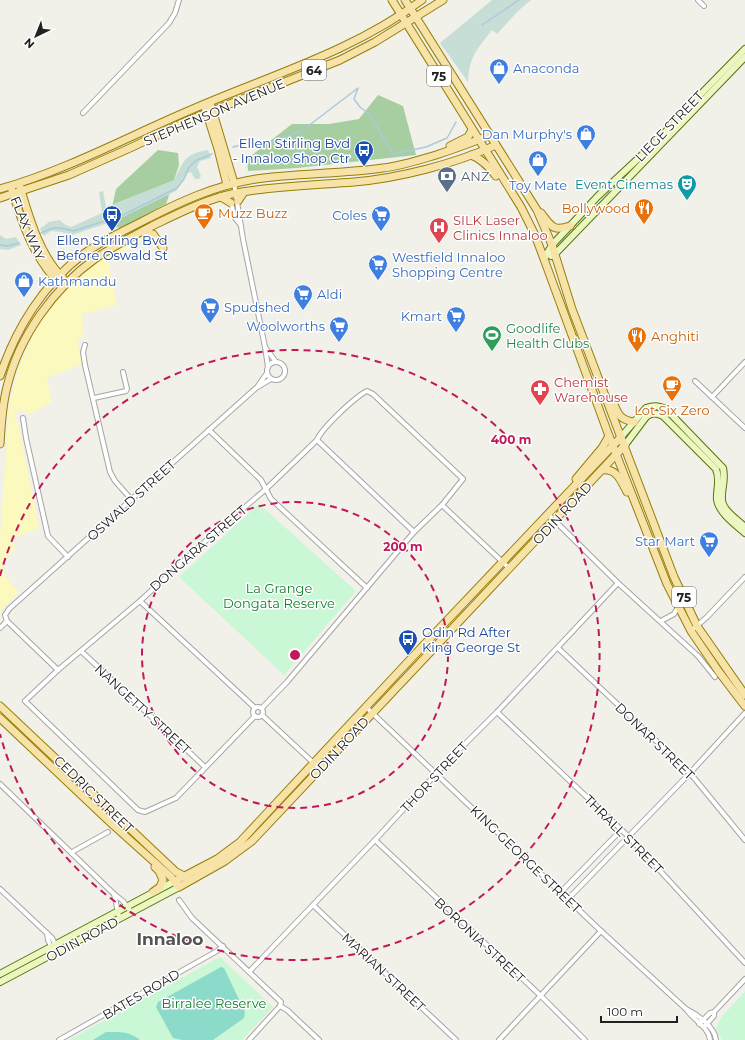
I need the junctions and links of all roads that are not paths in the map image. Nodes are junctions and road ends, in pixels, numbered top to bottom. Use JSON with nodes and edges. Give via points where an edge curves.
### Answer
{"nodes":[{"id":1,"x":179,"y":0,"type":"edge"},
{"id":2,"x":392,"y":0,"type":"edge"},
{"id":3,"x":405,"y":0,"type":"edge"},
{"id":4,"x":422,"y":0,"type":"edge"},
{"id":5,"x":443,"y":0,"type":"edge"},
{"id":6,"x":698,"y":0,"type":"edge"},
{"id":7,"x":704,"y":6,"type":"dead end"},
{"id":8,"x":410,"y":8,"type":"junction"},
{"id":9,"x":401,"y":14,"type":"junction"},
{"id":10,"x":415,"y":17,"type":"junction"},
{"id":11,"x":406,"y":23,"type":"junction"},
{"id":12,"x":745,"y":49,"type":"edge"},
{"id":13,"x":745,"y":57,"type":"edge"},
{"id":14,"x":207,"y":103,"type":"junction"},
{"id":15,"x":210,"y":111,"type":"junction"},
{"id":16,"x":83,"y":113,"type":"dead end"},
{"id":17,"x":472,"y":130,"type":"junction"},
{"id":18,"x":490,"y":135,"type":"junction"},
{"id":19,"x":478,"y":140,"type":"junction"},
{"id":20,"x":496,"y":145,"type":"junction"},
{"id":21,"x":485,"y":150,"type":"junction"},
{"id":22,"x":471,"y":155,"type":"junction"},
{"id":23,"x":426,"y":158,"type":"junction"},
{"id":24,"x":19,"y":183,"type":"junction"},
{"id":25,"x":230,"y":184,"type":"junction"},
{"id":26,"x":11,"y":186,"type":"junction"},
{"id":27,"x":0,"y":189,"type":"edge"},
{"id":28,"x":21,"y":192,"type":"junction"},
{"id":29,"x":244,"y":192,"type":"junction"},
{"id":30,"x":14,"y":194,"type":"junction"},
{"id":31,"x":233,"y":194,"type":"junction"},
{"id":32,"x":514,"y":195,"type":"junction"},
{"id":33,"x":221,"y":197,"type":"junction"},
{"id":34,"x":0,"y":198,"type":"edge"},
{"id":35,"x":234,"y":202,"type":"junction"},
{"id":36,"x":534,"y":205,"type":"junction"},
{"id":37,"x":240,"y":224,"type":"junction"},
{"id":38,"x":570,"y":226,"type":"junction"},
{"id":39,"x":143,"y":231,"type":"junction"},
{"id":40,"x":552,"y":245,"type":"junction"},
{"id":41,"x":164,"y":248,"type":"dead end"},
{"id":42,"x":555,"y":254,"type":"junction"},
{"id":43,"x":544,"y":259,"type":"junction"},
{"id":44,"x":58,"y":278,"type":"junction"},
{"id":45,"x":65,"y":285,"type":"junction"},
{"id":46,"x":86,"y":345,"type":"dead end"},
{"id":47,"x":265,"y":347,"type":"junction"},
{"id":48,"x":276,"y":362,"type":"junction"},
{"id":49,"x":745,"y":362,"type":"edge"},
{"id":50,"x":268,"y":367,"type":"junction"},
{"id":51,"x":123,"y":372,"type":"dead end"},
{"id":52,"x":597,"y":372,"type":"junction"},
{"id":53,"x":267,"y":373,"type":"junction"},
{"id":54,"x":0,"y":376,"type":"edge"},
{"id":55,"x":271,"y":379,"type":"junction"},
{"id":56,"x":695,"y":381,"type":"dead end"},
{"id":57,"x":256,"y":388,"type":"junction"},
{"id":58,"x":712,"y":397,"type":"junction"},
{"id":59,"x":94,"y":398,"type":"junction"},
{"id":60,"x":23,"y":418,"type":"dead end"},
{"id":61,"x":676,"y":419,"type":"junction"},
{"id":62,"x":634,"y":422,"type":"junction"},
{"id":63,"x":671,"y":424,"type":"junction"},
{"id":64,"x":745,"y":428,"type":"edge"},
{"id":65,"x":209,"y":430,"type":"junction"},
{"id":66,"x":609,"y":436,"type":"junction"},
{"id":67,"x":621,"y":437,"type":"junction"},
{"id":68,"x":317,"y":440,"type":"junction"},
{"id":69,"x":0,"y":444,"type":"edge"},
{"id":70,"x":625,"y":445,"type":"junction"},
{"id":71,"x":613,"y":446,"type":"junction"},
{"id":72,"x":616,"y":454,"type":"junction"},
{"id":73,"x":602,"y":470,"type":"junction"},
{"id":74,"x":572,"y":488,"type":"junction"},
{"id":75,"x":266,"y":489,"type":"junction"},
{"id":76,"x":131,"y":499,"type":"junction"},
{"id":77,"x":442,"y":505,"type":"junction"},
{"id":78,"x":548,"y":514,"type":"junction"},
{"id":79,"x":555,"y":521,"type":"junction"},
{"id":80,"x":745,"y":527,"type":"edge"},
{"id":81,"x":414,"y":532,"type":"junction"},
{"id":82,"x":745,"y":533,"type":"edge"},
{"id":83,"x":647,"y":534,"type":"junction"},
{"id":84,"x":68,"y":557,"type":"junction"},
{"id":85,"x":503,"y":562,"type":"junction"},
{"id":86,"x":509,"y":568,"type":"junction"},
{"id":87,"x":745,"y":577,"type":"edge"},
{"id":88,"x":618,"y":583,"type":"junction"},
{"id":89,"x":367,"y":588,"type":"junction"},
{"id":90,"x":140,"y":601,"type":"junction"},
{"id":91,"x":678,"y":607,"type":"junction"},
{"id":92,"x":7,"y":621,"type":"junction"},
{"id":93,"x":661,"y":621,"type":"junction"},
{"id":94,"x":697,"y":626,"type":"junction"},
{"id":95,"x":0,"y":628,"type":"edge"},
{"id":96,"x":691,"y":631,"type":"junction"},
{"id":97,"x":558,"y":648,"type":"junction"},
{"id":98,"x":81,"y":651,"type":"junction"},
{"id":99,"x":58,"y":670,"type":"junction"},
{"id":100,"x":715,"y":677,"type":"dead end"},
{"id":101,"x":745,"y":695,"type":"edge"},
{"id":102,"x":0,"y":706,"type":"edge"},
{"id":103,"x":745,"y":706,"type":"edge"},
{"id":104,"x":366,"y":707,"type":"junction"},
{"id":105,"x":254,"y":708,"type":"junction"},
{"id":106,"x":262,"y":708,"type":"junction"},
{"id":107,"x":497,"y":712,"type":"junction"},
{"id":108,"x":372,"y":713,"type":"junction"},
{"id":109,"x":745,"y":713,"type":"edge"},
{"id":110,"x":262,"y":715,"type":"junction"},
{"id":111,"x":255,"y":716,"type":"junction"},
{"id":112,"x":0,"y":718,"type":"edge"},
{"id":113,"x":314,"y":763,"type":"junction"},
{"id":114,"x":205,"y":767,"type":"junction"},
{"id":115,"x":320,"y":769,"type":"junction"},
{"id":116,"x":437,"y":773,"type":"junction"},
{"id":117,"x":690,"y":773,"type":"junction"},
{"id":118,"x":0,"y":784,"type":"edge"},
{"id":119,"x":621,"y":830,"type":"junction"},
{"id":120,"x":108,"y":832,"type":"dead end"},
{"id":121,"x":628,"y":836,"type":"junction"},
{"id":122,"x":374,"y":840,"type":"junction"},
{"id":123,"x":745,"y":840,"type":"edge"},
{"id":124,"x":139,"y":849,"type":"junction"},
{"id":125,"x":72,"y":852,"type":"junction"},
{"id":126,"x":186,"y":879,"type":"junction"},
{"id":127,"x":177,"y":884,"type":"junction"},
{"id":128,"x":0,"y":889,"type":"edge"},
{"id":129,"x":153,"y":892,"type":"junction"},
{"id":130,"x":561,"y":892,"type":"junction"},
{"id":131,"x":114,"y":894,"type":"junction"},
{"id":132,"x":179,"y":900,"type":"dead end"},
{"id":133,"x":568,"y":900,"type":"junction"},
{"id":134,"x":313,"y":905,"type":"junction"},
{"id":135,"x":127,"y":906,"type":"junction"},
{"id":136,"x":117,"y":912,"type":"junction"},
{"id":137,"x":131,"y":912,"type":"junction"},
{"id":138,"x":120,"y":918,"type":"junction"},
{"id":139,"x":601,"y":931,"type":"junction"},
{"id":140,"x":54,"y":946,"type":"junction"},
{"id":141,"x":223,"y":946,"type":"junction"},
{"id":142,"x":57,"y":952,"type":"junction"},
{"id":143,"x":745,"y":962,"type":"edge"},
{"id":144,"x":249,"y":972,"type":"junction"},
{"id":145,"x":0,"y":974,"type":"edge"},
{"id":146,"x":745,"y":979,"type":"edge"},
{"id":147,"x":0,"y":982,"type":"edge"},
{"id":148,"x":540,"y":996,"type":"junction"},
{"id":149,"x":280,"y":1006,"type":"junction"},
{"id":150,"x":714,"y":1012,"type":"junction"},
{"id":151,"x":701,"y":1022,"type":"junction"},
{"id":152,"x":705,"y":1026,"type":"junction"},
{"id":153,"x":59,"y":1040,"type":"edge"},
{"id":154,"x":249,"y":1040,"type":"edge"},
{"id":155,"x":319,"y":1040,"type":"edge"},
{"id":156,"x":456,"y":1040,"type":"edge"},
{"id":157,"x":499,"y":1040,"type":"edge"},
{"id":158,"x":585,"y":1040,"type":"edge"},
{"id":159,"x":710,"y":1040,"type":"edge"},
{"id":160,"x":716,"y":1040,"type":"edge"}],
"edges":[{"from":1,"to":16,"type":"street","via":[[169,23]]},
{"from":2,"to":9,"type":"main road","number":"75"},
{"from":3,"to":8,"type":"main road","number":"75"},
{"from":4,"to":8,"type":"main road","name":"STEPHENSON AVENUE","number":"64"},
{"from":5,"to":10,"type":"main road","name":"STEPHENSON AVENUE","number":"64"},
{"from":6,"to":7,"type":"street"},
{"from":8,"to":9,"type":"main road","name":"STEPHENSON AVENUE","number":"64"},
{"from":8,"to":10,"type":"main road","number":"75"},
{"from":9,"to":11,"type":"main road","number":"75"},
{"from":9,"to":14,"type":"main road","name":"STEPHENSON AVENUE","number":"64","via":[[354,42],[314,61]]},
{"from":10,"to":11,"type":"main road","name":"STEPHENSON AVENUE","number":"64"},
{"from":10,"to":18,"type":"main road","number":"75"},
{"from":11,"to":15,"type":"main road","name":"STEPHENSON AVENUE","number":"64","via":[[340,60]]},
{"from":11,"to":17,"type":"main road","number":"75"},
{"from":12,"to":38,"type":"main road","name":"LIEGE STREET","via":[[657,141]]},
{"from":13,"to":42,"type":"main road","name":"LIEGE STREET"},
{"from":14,"to":15,"type":"main road"},
{"from":14,"to":24,"type":"main road","name":"STEPHENSON AVENUE","number":"64","via":[[65,167]]},
{"from":15,"to":25,"type":"main road","via":[[218,149]]},
{"from":15,"to":28,"type":"main road","name":"STEPHENSON AVENUE","number":"64","via":[[69,175]]},
{"from":17,"to":19,"type":"main road","number":"75"},
{"from":17,"to":23,"type":"main road","via":[[468,137]]},
{"from":18,"to":19,"type":"main road"},
{"from":18,"to":20,"type":"main road","number":"75"},
{"from":19,"to":21,"type":"main road","number":"75"},
{"from":19,"to":23,"type":"main road"},
{"from":20,"to":21,"type":"main road"},
{"from":20,"to":36,"type":"main road","number":"75"},
{"from":21,"to":22,"type":"main road"},
{"from":21,"to":32,"type":"main road","number":"75"},
{"from":22,"to":29,"type":"main road","via":[[397,176]]},
{"from":22,"to":32,"type":"main road","via":[[491,169]]},
{"from":23,"to":25,"type":"main road","via":[[384,168],[276,177]]},
{"from":24,"to":26,"type":"main road","name":"STEPHENSON AVENUE","number":"64"},
{"from":24,"to":28,"type":"main road","name":"FLAX WAY"},
{"from":25,"to":31,"type":"street"},
{"from":25,"to":31,"type":"street"},
{"from":25,"to":44,"type":"main road","via":[[170,206],[100,243]]},
{"from":26,"to":27,"type":"main road","name":"STEPHENSON AVENUE","number":"64"},
{"from":26,"to":30,"type":"main road","name":"FLAX WAY"},
{"from":28,"to":30,"type":"main road","name":"STEPHENSON AVENUE","number":"64"},
{"from":28,"to":44,"type":"main road","name":"FLAX WAY","via":[[35,231]]},
{"from":29,"to":31,"type":"main road"},
{"from":29,"to":35,"type":"main road"},
{"from":30,"to":34,"type":"main road","name":"STEPHENSON AVENUE","number":"64"},
{"from":30,"to":44,"type":"main road","name":"FLAX WAY","via":[[42,263]]},
{"from":31,"to":33,"type":"main road"},
{"from":31,"to":35,"type":"street"},
{"from":31,"to":35,"type":"street"},
{"from":32,"to":43,"type":"main road","number":"75"},
{"from":33,"to":35,"type":"main road"},
{"from":33,"to":39,"type":"main road","via":[[190,208]]},
{"from":35,"to":37,"type":"street"},
{"from":35,"to":37,"type":"street","via":[[234,218]]},
{"from":36,"to":38,"type":"main road","via":[[554,228]]},
{"from":36,"to":40,"type":"main road","number":"75"},
{"from":37,"to":47,"type":"street"},
{"from":38,"to":40,"type":"main road","name":"LIEGE STREET"},
{"from":39,"to":41,"type":"main road","via":[[153,234]]},
{"from":39,"to":45,"type":"main road","via":[[96,258]]},
{"from":40,"to":42,"type":"main road","number":"75"},
{"from":40,"to":43,"type":"main road","name":"LIEGE STREET"},
{"from":42,"to":43,"type":"main road","name":"LIEGE STREET"},
{"from":42,"to":52,"type":"main road","number":"75","via":[[572,309]]},
{"from":43,"to":66,"type":"main road","number":"75"},
{"from":44,"to":45,"type":"main road","name":"FLAX WAY"},
{"from":44,"to":54,"type":"main road","via":[[19,330]]},
{"from":45,"to":69,"type":"main road","via":[[40,315],[17,358],[7,386]]},
{"from":46,"to":59,"type":"street","via":[[83,352]]},
{"from":47,"to":48,"type":"street"},
{"from":47,"to":50,"type":"street"},
{"from":48,"to":50,"type":"street"},
{"from":48,"to":55,"type":"street","via":[[283,366],[284,375],[280,379]]},
{"from":49,"to":58,"type":"street"},
{"from":50,"to":53,"type":"street"},
{"from":51,"to":59,"type":"street","via":[[126,391]]},
{"from":52,"to":62,"type":"main road","via":[[607,385],[620,418]]},
{"from":52,"to":67,"type":"main road","number":"75"},
{"from":53,"to":55,"type":"street"},
{"from":53,"to":57,"type":"street"},
{"from":55,"to":57,"type":"street","name":"OSWALD STREET"},
{"from":56,"to":58,"type":"street"},
{"from":57,"to":65,"type":"street","name":"OSWALD STREET"},
{"from":58,"to":64,"type":"street"},
{"from":59,"to":76,"type":"street","via":[[110,472]]},
{"from":60,"to":84,"type":"street","via":[[48,536]]},
{"from":61,"to":62,"type":"main road","via":[[666,409],[652,406],[646,408]]},
{"from":61,"to":63,"type":"main road"},
{"from":61,"to":80,"type":"main road","via":[[723,468],[724,506]]},
{"from":62,"to":67,"type":"main road"},
{"from":63,"to":70,"type":"main road","via":[[663,416],[650,414]]},
{"from":63,"to":82,"type":"main road","via":[[716,470],[720,477],[717,501],[721,509]]},
{"from":65,"to":75,"type":"street","via":[[261,480]]},
{"from":65,"to":76,"type":"street","name":"OSWALD STREET"},
{"from":66,"to":71,"type":"main road","number":"75"},
{"from":66,"to":74,"type":"main road"},
{"from":67,"to":70,"type":"main road","number":"75"},
{"from":67,"to":71,"type":"main road","name":"ODIN ROAD"},
{"from":68,"to":75,"type":"street","name":"DONGARA STREET"},
{"from":68,"to":77,"type":"street","name":"DONGARA STREET","via":[[320,434],[362,394],[373,394],[463,479]]},
{"from":68,"to":81,"type":"street"},
{"from":70,"to":72,"type":"main road","name":"ODIN ROAD"},
{"from":70,"to":94,"type":"main road","number":"75","via":[[668,560]]},
{"from":71,"to":72,"type":"main road","number":"75"},
{"from":71,"to":74,"type":"main road","name":"ODIN ROAD"},
{"from":72,"to":73,"type":"main road","name":"ODIN ROAD"},
{"from":72,"to":83,"type":"main road","number":"75"},
{"from":73,"to":79,"type":"main road","name":"ODIN ROAD"},
{"from":73,"to":83,"type":"main road","via":[[616,473],[619,477]]},
{"from":74,"to":78,"type":"main road","name":"ODIN ROAD"},
{"from":75,"to":89,"type":"street","via":[[271,499]]},
{"from":75,"to":90,"type":"street","name":"DONGARA STREET"},
{"from":76,"to":84,"type":"street","name":"OSWALD STREET"},
{"from":77,"to":81,"type":"street"},
{"from":77,"to":85,"type":"street"},
{"from":78,"to":79,"type":"street"},
{"from":78,"to":85,"type":"main road","name":"ODIN ROAD"},
{"from":79,"to":86,"type":"main road","name":"ODIN ROAD"},
{"from":79,"to":88,"type":"street"},
{"from":81,"to":89,"type":"street"},
{"from":83,"to":91,"type":"main road","number":"75"},
{"from":84,"to":92,"type":"street","name":"OSWALD STREET","via":[[7,611]]},
{"from":85,"to":86,"type":"street"},
{"from":85,"to":104,"type":"main road","name":"ODIN ROAD"},
{"from":86,"to":108,"type":"main road","name":"ODIN ROAD"},
{"from":87,"to":94,"type":"street"},
{"from":88,"to":93,"type":"street"},
{"from":88,"to":97,"type":"street","name":"THOR STREET"},
{"from":89,"to":106,"type":"street"},
{"from":90,"to":98,"type":"street","name":"DONGARA STREET"},
{"from":90,"to":105,"type":"street"},
{"from":91,"to":93,"type":"street","via":[[674,614]]},
{"from":91,"to":96,"type":"main road","number":"75"},
{"from":92,"to":95,"type":"street","name":"OSWALD STREET"},
{"from":92,"to":99,"type":"street"},
{"from":93,"to":100,"type":"street","via":[[698,656]]},
{"from":94,"to":96,"type":"street"},
{"from":94,"to":101,"type":"main road","number":"75"},
{"from":96,"to":103,"type":"main road","number":"75"},
{"from":97,"to":107,"type":"street","name":"THOR STREET"},
{"from":97,"to":117,"type":"street","name":"DONAR STREET"},
{"from":98,"to":99,"type":"street","name":"DONGARA STREET"},
{"from":98,"to":114,"type":"street","name":"NANGETTY STREET"},
{"from":99,"to":114,"type":"street","name":"DONGARA STREET","via":[[25,701],[138,810],[145,812],[176,798]]},
{"from":102,"to":126,"type":"main road","name":"CEDRIC STREET"},
{"from":104,"to":108,"type":"street","name":"KING GEORGE STREET"},
{"from":104,"to":113,"type":"main road","name":"ODIN ROAD"},
{"from":105,"to":106,"type":"street"},
{"from":105,"to":111,"type":"street"},
{"from":106,"to":110,"type":"street"},
{"from":107,"to":116,"type":"street","name":"THOR STREET"},
{"from":107,"to":119,"type":"street","name":"THRALL STREET"},
{"from":108,"to":115,"type":"main road","name":"ODIN ROAD"},
{"from":108,"to":116,"type":"street","name":"KING GEORGE STREET"},
{"from":109,"to":117,"type":"street"},
{"from":110,"to":111,"type":"street"},
{"from":110,"to":113,"type":"street"},
{"from":111,"to":114,"type":"street"},
{"from":112,"to":124,"type":"main road","name":"CEDRIC STREET"},
{"from":113,"to":115,"type":"street"},
{"from":113,"to":126,"type":"main road","name":"ODIN ROAD","via":[[240,842]]},
{"from":115,"to":126,"type":"main road","name":"ODIN ROAD","via":[[246,845],[225,860]]},
{"from":116,"to":122,"type":"street","name":"THOR STREET"},
{"from":116,"to":130,"type":"street","name":"KING GEORGE STREET"},
{"from":117,"to":121,"type":"street"},
{"from":117,"to":123,"type":"street","name":"DONAR STREET"},
{"from":118,"to":125,"type":"street"},
{"from":119,"to":121,"type":"street","name":"THRALL STREET"},
{"from":119,"to":130,"type":"street"},
{"from":120,"to":125,"type":"street"},
{"from":121,"to":133,"type":"street"},
{"from":121,"to":143,"type":"street","name":"THRALL STREET"},
{"from":122,"to":134,"type":"street","name":"THOR STREET"},
{"from":122,"to":148,"type":"street","name":"BORONIA STREET"},
{"from":124,"to":127,"type":"main road","name":"CEDRIC STREET"},
{"from":124,"to":129,"type":"main road","via":[[163,880],[160,887]]},
{"from":125,"to":131,"type":"street"},
{"from":126,"to":127,"type":"main road","name":"ODIN ROAD"},
{"from":127,"to":129,"type":"main road","name":"ODIN ROAD"},
{"from":127,"to":137,"type":"main road","name":"ODIN ROAD"},
{"from":128,"to":140,"type":"street","via":[[46,932]]},
{"from":129,"to":135,"type":"main road","name":"ODIN ROAD"},
{"from":130,"to":133,"type":"street","name":"KING GEORGE STREET"},
{"from":131,"to":135,"type":"street"},
{"from":131,"to":136,"type":"street","via":[[118,903]]},
{"from":132,"to":141,"type":"street","via":[[192,918]]},
{"from":133,"to":139,"type":"street","name":"KING GEORGE STREET"},
{"from":134,"to":144,"type":"street","name":"THOR STREET"},
{"from":134,"to":156,"type":"street","name":"MARIAN STREET"},
{"from":135,"to":136,"type":"main road","name":"ODIN ROAD"},
{"from":135,"to":137,"type":"street"},
{"from":136,"to":138,"type":"street"},
{"from":136,"to":140,"type":"main road","name":"ODIN ROAD"},
{"from":137,"to":138,"type":"main road","name":"ODIN ROAD"},
{"from":138,"to":142,"type":"main road","name":"ODIN ROAD"},
{"from":139,"to":148,"type":"street"},
{"from":139,"to":151,"type":"street","name":"KING GEORGE STREET"},
{"from":140,"to":142,"type":"street"},
{"from":140,"to":145,"type":"main road","name":"ODIN ROAD"},
{"from":141,"to":144,"type":"street"},
{"from":141,"to":153,"type":"street","name":"BATES ROAD"},
{"from":142,"to":147,"type":"main road","name":"ODIN ROAD"},
{"from":144,"to":149,"type":"street","via":[[281,1002]]},
{"from":146,"to":150,"type":"street"},
{"from":148,"to":157,"type":"street"},
{"from":148,"to":158,"type":"street","name":"BORONIA STREET"},
{"from":149,"to":154,"type":"street"},
{"from":149,"to":155,"type":"street"},
{"from":150,"to":151,"type":"street"},
{"from":150,"to":152,"type":"street","via":[[714,1016]]},
{"from":151,"to":152,"type":"street","name":"KING GEORGE STREET"},
{"from":152,"to":159,"type":"street","name":"KING GEORGE STREET"},
{"from":152,"to":160,"type":"street","name":"KING GEORGE STREET","via":[[714,1033]]}]}
